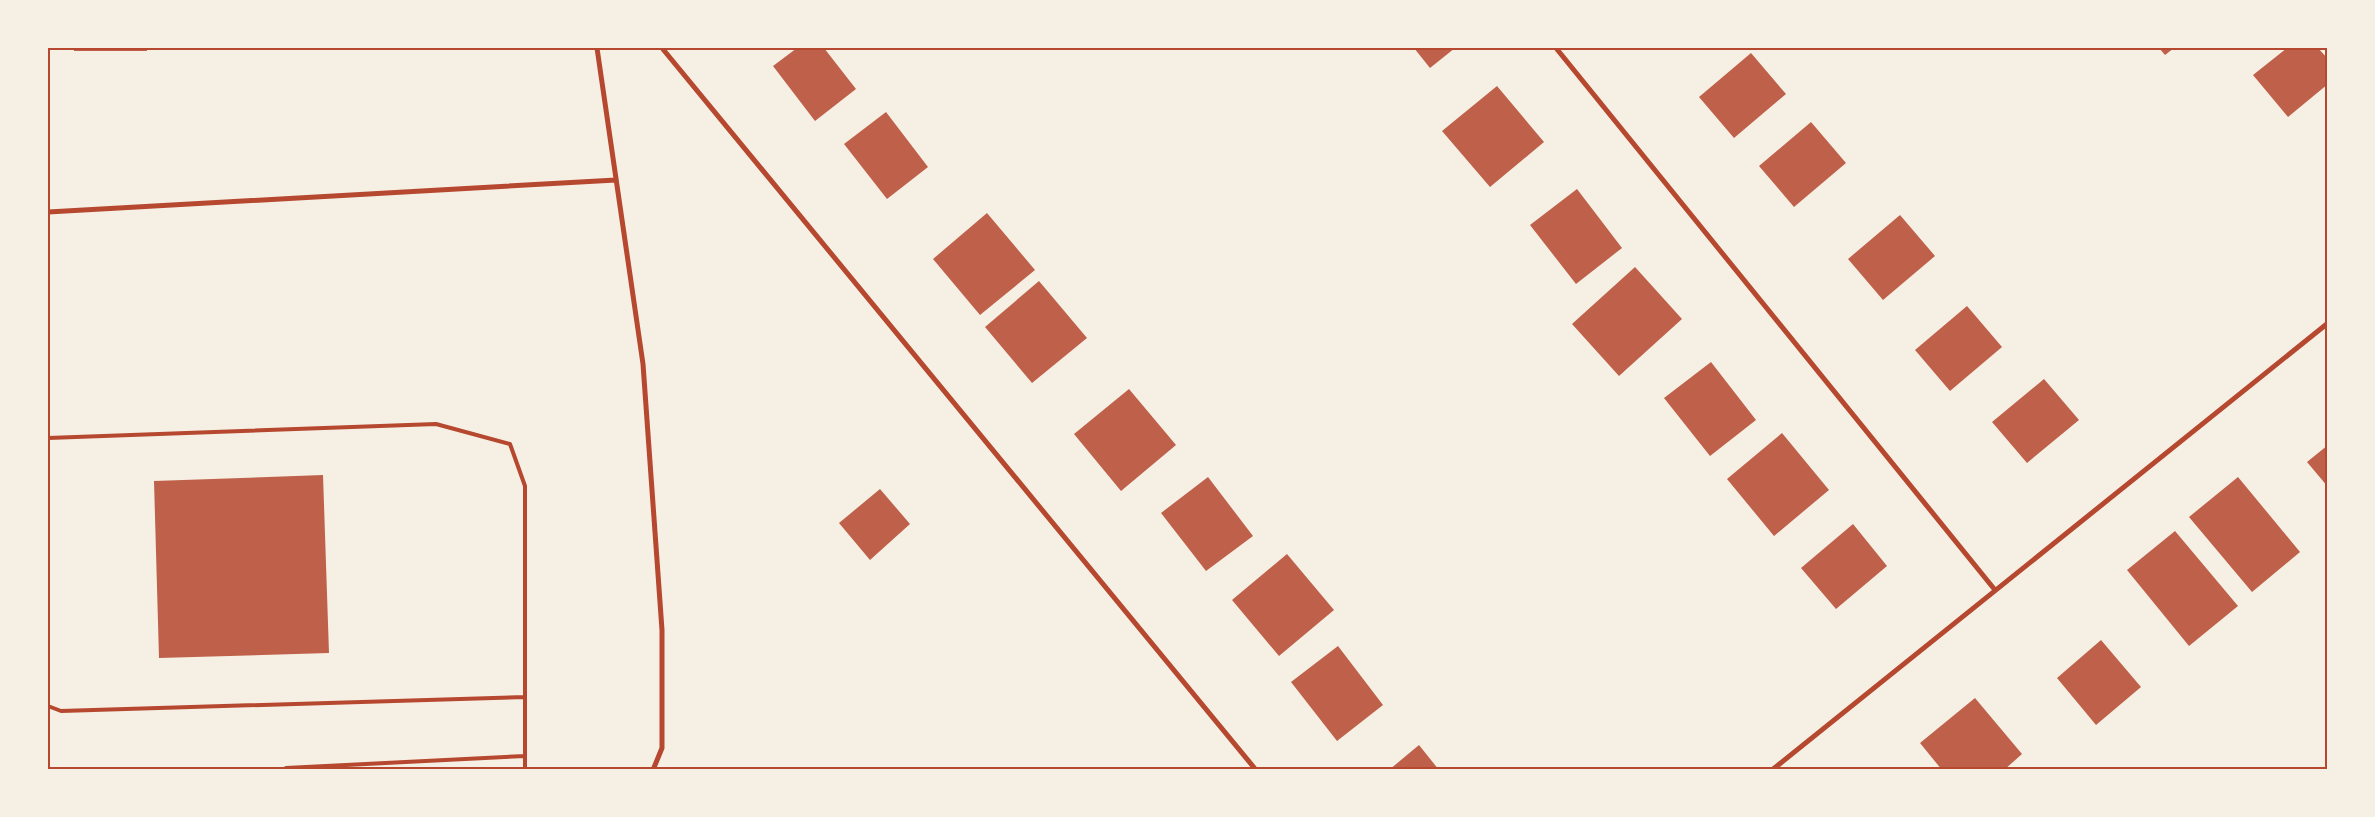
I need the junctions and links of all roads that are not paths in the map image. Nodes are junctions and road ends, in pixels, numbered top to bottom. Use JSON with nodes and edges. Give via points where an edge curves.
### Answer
{"nodes":[{"id":1,"x":596,"y":48,"type":"edge"},
{"id":2,"x":662,"y":48,"type":"edge"},
{"id":3,"x":1556,"y":48,"type":"edge"},
{"id":4,"x":616,"y":180,"type":"junction"},
{"id":5,"x":48,"y":212,"type":"edge"},
{"id":6,"x":2328,"y":323,"type":"edge"},
{"id":7,"x":48,"y":438,"type":"edge"},
{"id":8,"x":1995,"y":590,"type":"junction"},
{"id":9,"x":525,"y":697,"type":"junction"},
{"id":10,"x":48,"y":706,"type":"edge"},
{"id":11,"x":525,"y":756,"type":"junction"},
{"id":12,"x":286,"y":768,"type":"edge"},
{"id":13,"x":525,"y":770,"type":"edge"},
{"id":14,"x":653,"y":770,"type":"edge"},
{"id":15,"x":1256,"y":770,"type":"edge"},
{"id":16,"x":1772,"y":770,"type":"edge"}],
"edges":[{"from":1,"to":4,"type":"street"},
{"from":2,"to":15,"type":"street"},
{"from":3,"to":8,"type":"street"},
{"from":4,"to":5,"type":"street"},
{"from":4,"to":14,"type":"street","via":[[643,364],[662,630],[662,748]]},
{"from":6,"to":8,"type":"street"},
{"from":7,"to":9,"type":"lane","via":[[436,424],[510,444],[524,486]]},
{"from":8,"to":16,"type":"street"},
{"from":9,"to":10,"type":"lane","via":[[61,712]]},
{"from":9,"to":11,"type":"lane"},
{"from":11,"to":12,"type":"lane"},
{"from":11,"to":13,"type":"lane"}]}
